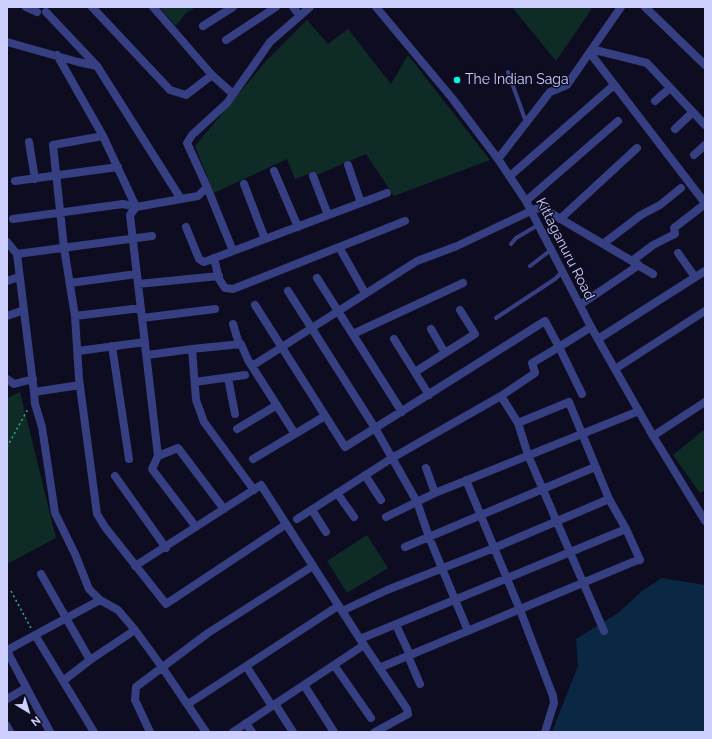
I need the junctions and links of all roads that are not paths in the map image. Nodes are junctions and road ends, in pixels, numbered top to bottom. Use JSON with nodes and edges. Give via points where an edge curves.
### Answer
{"nodes":[{"id":1,"x":26,"y":7,"type":"edge"},
{"id":2,"x":92,"y":7,"type":"edge"},
{"id":3,"x":153,"y":7,"type":"edge"},
{"id":4,"x":233,"y":7,"type":"edge"},
{"id":5,"x":276,"y":7,"type":"edge"},
{"id":6,"x":293,"y":7,"type":"edge"},
{"id":7,"x":310,"y":7,"type":"edge"},
{"id":8,"x":376,"y":7,"type":"edge"},
{"id":9,"x":622,"y":7,"type":"edge"},
{"id":10,"x":645,"y":7,"type":"edge"},
{"id":11,"x":37,"y":12,"type":"dead end"},
{"id":12,"x":46,"y":12,"type":"dead end"},
{"id":13,"x":300,"y":16,"type":"junction"},
{"id":14,"x":203,"y":26,"type":"dead end"},
{"id":15,"x":226,"y":40,"type":"dead end"},
{"id":16,"x":7,"y":42,"type":"edge"},
{"id":17,"x":590,"y":53,"type":"junction"},
{"id":18,"x":57,"y":55,"type":"junction"},
{"id":19,"x":705,"y":65,"type":"edge"},
{"id":20,"x":96,"y":66,"type":"junction"},
{"id":21,"x":508,"y":72,"type":"dead end"},
{"id":22,"x":212,"y":75,"type":"junction"},
{"id":23,"x":614,"y":85,"type":"junction"},
{"id":24,"x":670,"y":88,"type":"junction"},
{"id":25,"x":233,"y":94,"type":"junction"},
{"id":26,"x":655,"y":101,"type":"dead end"},
{"id":27,"x":693,"y":112,"type":"junction"},
{"id":28,"x":618,"y":121,"type":"dead end"},
{"id":29,"x":526,"y":123,"type":"junction"},
{"id":30,"x":705,"y":125,"type":"edge"},
{"id":31,"x":675,"y":129,"type":"dead end"},
{"id":32,"x":103,"y":136,"type":"junction"},
{"id":33,"x":29,"y":142,"type":"dead end"},
{"id":34,"x":705,"y":145,"type":"edge"},
{"id":35,"x":637,"y":148,"type":"dead end"},
{"id":36,"x":694,"y":155,"type":"dead end"},
{"id":37,"x":498,"y":159,"type":"junction"},
{"id":38,"x":348,"y":165,"type":"dead end"},
{"id":39,"x":118,"y":167,"type":"junction"},
{"id":40,"x":274,"y":171,"type":"dead end"},
{"id":41,"x":58,"y":176,"type":"junction"},
{"id":42,"x":313,"y":176,"type":"dead end"},
{"id":43,"x":510,"y":176,"type":"junction"},
{"id":44,"x":35,"y":179,"type":"junction"},
{"id":45,"x":15,"y":181,"type":"dead end"},
{"id":46,"x":244,"y":184,"type":"dead end"},
{"id":47,"x":207,"y":187,"type":"junction"},
{"id":48,"x":681,"y":188,"type":"dead end"},
{"id":49,"x":387,"y":193,"type":"dead end"},
{"id":50,"x":181,"y":199,"type":"junction"},
{"id":51,"x":526,"y":201,"type":"junction"},
{"id":52,"x":361,"y":203,"type":"junction"},
{"id":53,"x":705,"y":203,"type":"edge"},
{"id":54,"x":136,"y":208,"type":"junction"},
{"id":55,"x":531,"y":210,"type":"junction"},
{"id":56,"x":61,"y":212,"type":"junction"},
{"id":57,"x":328,"y":215,"type":"junction"},
{"id":58,"x":13,"y":219,"type":"dead end"},
{"id":59,"x":560,"y":219,"type":"junction"},
{"id":60,"x":405,"y":221,"type":"dead end"},
{"id":61,"x":538,"y":225,"type":"junction"},
{"id":62,"x":186,"y":227,"type":"dead end"},
{"id":63,"x":298,"y":227,"type":"junction"},
{"id":64,"x":152,"y":236,"type":"dead end"},
{"id":65,"x":133,"y":239,"type":"junction"},
{"id":66,"x":265,"y":239,"type":"junction"},
{"id":67,"x":7,"y":243,"type":"edge"},
{"id":68,"x":511,"y":244,"type":"dead end"},
{"id":69,"x":603,"y":244,"type":"junction"},
{"id":70,"x":339,"y":247,"type":"junction"},
{"id":71,"x":64,"y":248,"type":"junction"},
{"id":72,"x":551,"y":250,"type":"junction"},
{"id":73,"x":233,"y":251,"type":"junction"},
{"id":74,"x":678,"y":253,"type":"dead end"},
{"id":75,"x":17,"y":254,"type":"junction"},
{"id":76,"x":214,"y":258,"type":"junction"},
{"id":77,"x":635,"y":264,"type":"junction"},
{"id":78,"x":530,"y":266,"type":"dead end"},
{"id":79,"x":705,"y":271,"type":"edge"},
{"id":80,"x":562,"y":272,"type":"junction"},
{"id":81,"x":137,"y":274,"type":"junction"},
{"id":82,"x":653,"y":274,"type":"dead end"},
{"id":83,"x":219,"y":276,"type":"junction"},
{"id":84,"x":19,"y":277,"type":"junction"},
{"id":85,"x":317,"y":278,"type":"dead end"},
{"id":86,"x":695,"y":278,"type":"junction"},
{"id":87,"x":7,"y":280,"type":"edge"},
{"id":88,"x":70,"y":283,"type":"junction"},
{"id":89,"x":138,"y":284,"type":"junction"},
{"id":90,"x":463,"y":284,"type":"dead end"},
{"id":91,"x":288,"y":291,"type":"dead end"},
{"id":92,"x":365,"y":293,"type":"junction"},
{"id":93,"x":255,"y":305,"type":"dead end"},
{"id":94,"x":580,"y":305,"type":"junction"},
{"id":95,"x":141,"y":308,"type":"junction"},
{"id":96,"x":215,"y":309,"type":"dead end"},
{"id":97,"x":24,"y":310,"type":"junction"},
{"id":98,"x":460,"y":310,"type":"dead end"},
{"id":99,"x":337,"y":311,"type":"junction"},
{"id":100,"x":705,"y":311,"type":"edge"},
{"id":101,"x":7,"y":316,"type":"edge"},
{"id":102,"x":75,"y":316,"type":"junction"},
{"id":103,"x":142,"y":318,"type":"junction"},
{"id":104,"x":496,"y":318,"type":"dead end"},
{"id":105,"x":233,"y":324,"type":"dead end"},
{"id":106,"x":591,"y":327,"type":"junction"},
{"id":107,"x":311,"y":328,"type":"junction"},
{"id":108,"x":431,"y":329,"type":"dead end"},
{"id":109,"x":353,"y":334,"type":"junction"},
{"id":110,"x":394,"y":339,"type":"dead end"},
{"id":111,"x":598,"y":339,"type":"junction"},
{"id":112,"x":145,"y":342,"type":"junction"},
{"id":113,"x":239,"y":344,"type":"junction"},
{"id":114,"x":112,"y":346,"type":"junction"},
{"id":115,"x":282,"y":347,"type":"junction"},
{"id":116,"x":559,"y":347,"type":"junction"},
{"id":117,"x":192,"y":349,"type":"junction"},
{"id":118,"x":78,"y":351,"type":"junction"},
{"id":119,"x":446,"y":353,"type":"junction"},
{"id":120,"x":147,"y":355,"type":"junction"},
{"id":121,"x":252,"y":366,"type":"junction"},
{"id":122,"x":615,"y":369,"type":"junction"},
{"id":123,"x":415,"y":372,"type":"junction"},
{"id":124,"x":246,"y":375,"type":"dead end"},
{"id":125,"x":228,"y":378,"type":"junction"},
{"id":126,"x":7,"y":379,"type":"edge"},
{"id":127,"x":32,"y":379,"type":"junction"},
{"id":128,"x":195,"y":382,"type":"junction"},
{"id":129,"x":80,"y":385,"type":"junction"},
{"id":130,"x":34,"y":394,"type":"junction"},
{"id":131,"x":582,"y":394,"type":"dead end"},
{"id":132,"x":429,"y":395,"type":"junction"},
{"id":133,"x":501,"y":396,"type":"junction"},
{"id":134,"x":705,"y":402,"type":"edge"},
{"id":135,"x":277,"y":405,"type":"junction"},
{"id":136,"x":639,"y":411,"type":"junction"},
{"id":137,"x":402,"y":412,"type":"junction"},
{"id":138,"x":234,"y":414,"type":"dead end"},
{"id":139,"x":325,"y":416,"type":"junction"},
{"id":140,"x":518,"y":423,"type":"junction"},
{"id":141,"x":376,"y":428,"type":"junction"},
{"id":142,"x":237,"y":429,"type":"dead end"},
{"id":143,"x":295,"y":434,"type":"junction"},
{"id":144,"x":581,"y":434,"type":"junction"},
{"id":145,"x":653,"y":436,"type":"junction"},
{"id":146,"x":528,"y":455,"type":"junction"},
{"id":147,"x":158,"y":456,"type":"junction"},
{"id":148,"x":392,"y":458,"type":"junction"},
{"id":149,"x":129,"y":459,"type":"dead end"},
{"id":150,"x":253,"y":459,"type":"dead end"},
{"id":151,"x":595,"y":466,"type":"junction"},
{"id":152,"x":426,"y":468,"type":"dead end"},
{"id":153,"x":365,"y":475,"type":"junction"},
{"id":154,"x":115,"y":476,"type":"dead end"},
{"id":155,"x":466,"y":480,"type":"junction"},
{"id":156,"x":542,"y":489,"type":"junction"},
{"id":157,"x":254,"y":490,"type":"junction"},
{"id":158,"x":338,"y":493,"type":"junction"},
{"id":159,"x":435,"y":493,"type":"junction"},
{"id":160,"x":609,"y":499,"type":"junction"},
{"id":161,"x":381,"y":500,"type":"dead end"},
{"id":162,"x":417,"y":502,"type":"junction"},
{"id":163,"x":224,"y":509,"type":"junction"},
{"id":164,"x":312,"y":510,"type":"junction"},
{"id":165,"x":386,"y":516,"type":"dead end"},
{"id":166,"x":481,"y":516,"type":"junction"},
{"id":167,"x":354,"y":517,"type":"dead end"},
{"id":168,"x":297,"y":518,"type":"dead end"},
{"id":169,"x":556,"y":521,"type":"junction"},
{"id":170,"x":705,"y":521,"type":"edge"},
{"id":171,"x":285,"y":525,"type":"junction"},
{"id":172,"x":196,"y":527,"type":"junction"},
{"id":173,"x":626,"y":530,"type":"junction"},
{"id":174,"x":326,"y":532,"type":"dead end"},
{"id":175,"x":429,"y":537,"type":"junction"},
{"id":176,"x":405,"y":547,"type":"dead end"},
{"id":177,"x":166,"y":548,"type":"junction"},
{"id":178,"x":494,"y":548,"type":"junction"},
{"id":179,"x":569,"y":553,"type":"junction"},
{"id":180,"x":135,"y":566,"type":"junction"},
{"id":181,"x":313,"y":566,"type":"junction"},
{"id":182,"x":443,"y":569,"type":"junction"},
{"id":183,"x":41,"y":574,"type":"dead end"},
{"id":184,"x":507,"y":579,"type":"junction"},
{"id":185,"x":582,"y":584,"type":"junction"},
{"id":186,"x":100,"y":600,"type":"junction"},
{"id":187,"x":455,"y":600,"type":"junction"},
{"id":188,"x":340,"y":609,"type":"junction"},
{"id":189,"x":520,"y":610,"type":"junction"},
{"id":190,"x":66,"y":618,"type":"junction"},
{"id":191,"x":396,"y":625,"type":"junction"},
{"id":192,"x":135,"y":630,"type":"junction"},
{"id":193,"x":468,"y":631,"type":"junction"},
{"id":194,"x":604,"y":631,"type":"dead end"},
{"id":195,"x":35,"y":635,"type":"junction"},
{"id":196,"x":362,"y":642,"type":"junction"},
{"id":197,"x":409,"y":656,"type":"junction"},
{"id":198,"x":90,"y":660,"type":"junction"},
{"id":199,"x":334,"y":665,"type":"junction"},
{"id":200,"x":246,"y":666,"type":"junction"},
{"id":201,"x":162,"y":667,"type":"junction"},
{"id":202,"x":379,"y":668,"type":"junction"},
{"id":203,"x":63,"y":681,"type":"junction"},
{"id":204,"x":420,"y":684,"type":"dead end"},
{"id":205,"x":304,"y":685,"type":"junction"},
{"id":206,"x":26,"y":688,"type":"junction"},
{"id":207,"x":7,"y":699,"type":"edge"},
{"id":208,"x":188,"y":704,"type":"junction"},
{"id":209,"x":274,"y":705,"type":"junction"},
{"id":210,"x":371,"y":718,"type":"dead end"},
{"id":211,"x":246,"y":723,"type":"junction"},
{"id":212,"x":7,"y":726,"type":"edge"},
{"id":213,"x":10,"y":732,"type":"edge"},
{"id":214,"x":50,"y":732,"type":"edge"},
{"id":215,"x":94,"y":732,"type":"edge"},
{"id":216,"x":150,"y":732,"type":"edge"},
{"id":217,"x":206,"y":732,"type":"edge"},
{"id":218,"x":233,"y":732,"type":"edge"},
{"id":219,"x":252,"y":732,"type":"edge"},
{"id":220,"x":293,"y":732,"type":"edge"},
{"id":221,"x":334,"y":732,"type":"edge"},
{"id":222,"x":375,"y":732,"type":"edge"},
{"id":223,"x":545,"y":732,"type":"edge"}],
"edges":[{"from":1,"to":11,"type":"street"},
{"from":2,"to":22,"type":"street","via":[[170,90],[186,95]]},
{"from":3,"to":22,"type":"street"},
{"from":4,"to":14,"type":"street"},
{"from":5,"to":15,"type":"street"},
{"from":6,"to":13,"type":"street"},
{"from":7,"to":13,"type":"street"},
{"from":8,"to":37,"type":"street","name":"Kittaganuru Road","via":[[452,98]]},
{"from":9,"to":17,"type":"street"},
{"from":10,"to":19,"type":"street"},
{"from":12,"to":20,"type":"street"},
{"from":13,"to":25,"type":"street","via":[[270,42]]},
{"from":16,"to":18,"type":"street"},
{"from":17,"to":23,"type":"street"},
{"from":17,"to":24,"type":"street","via":[[599,51],[647,63]]},
{"from":17,"to":29,"type":"street","via":[[567,85],[550,92]]},
{"from":18,"to":20,"type":"street"},
{"from":18,"to":32,"type":"street"},
{"from":20,"to":50,"type":"street"},
{"from":21,"to":29,"type":"lane"},
{"from":22,"to":25,"type":"street"},
{"from":23,"to":43,"type":"street"},
{"from":23,"to":53,"type":"street"},
{"from":24,"to":26,"type":"street"},
{"from":24,"to":27,"type":"street"},
{"from":25,"to":47,"type":"street","via":[[226,104],[192,135],[187,144]]},
{"from":27,"to":30,"type":"street"},
{"from":27,"to":31,"type":"street"},
{"from":28,"to":51,"type":"street"},
{"from":29,"to":37,"type":"street"},
{"from":32,"to":39,"type":"street"},
{"from":32,"to":41,"type":"street","via":[[53,145]]},
{"from":33,"to":44,"type":"street"},
{"from":34,"to":36,"type":"street"},
{"from":35,"to":59,"type":"street"},
{"from":37,"to":43,"type":"street","name":"Kittaganuru Road"},
{"from":38,"to":52,"type":"street"},
{"from":39,"to":41,"type":"street"},
{"from":39,"to":54,"type":"street"},
{"from":40,"to":63,"type":"street"},
{"from":41,"to":44,"type":"street"},
{"from":41,"to":56,"type":"street"},
{"from":42,"to":57,"type":"street"},
{"from":43,"to":51,"type":"street","name":"Kittaganuru Road"},
{"from":44,"to":45,"type":"street"},
{"from":46,"to":66,"type":"street"},
{"from":47,"to":50,"type":"street","via":[[198,196]]},
{"from":47,"to":73,"type":"street"},
{"from":48,"to":69,"type":"street"},
{"from":49,"to":52,"type":"street"},
{"from":50,"to":54,"type":"street"},
{"from":51,"to":55,"type":"street","name":"Kittaganuru Road"},
{"from":52,"to":57,"type":"street"},
{"from":53,"to":77,"type":"street","via":[[674,228],[675,234],[653,245]]},
{"from":54,"to":56,"type":"street","via":[[123,204]]},
{"from":54,"to":65,"type":"street","via":[[130,215]]},
{"from":55,"to":59,"type":"street","via":[[542,208]]},
{"from":55,"to":61,"type":"street","name":"Kittaganuru Road"},
{"from":55,"to":92,"type":"street","via":[[457,246],[416,261]]},
{"from":56,"to":58,"type":"street"},
{"from":56,"to":71,"type":"street"},
{"from":57,"to":63,"type":"street"},
{"from":59,"to":69,"type":"street"},
{"from":60,"to":70,"type":"street"},
{"from":61,"to":68,"type":"lane","via":[[516,238]]},
{"from":61,"to":72,"type":"street","name":"Kittaganuru Road"},
{"from":62,"to":76,"type":"street","via":[[199,259],[204,262]]},
{"from":63,"to":66,"type":"street"},
{"from":64,"to":65,"type":"street"},
{"from":65,"to":71,"type":"street"},
{"from":65,"to":81,"type":"street"},
{"from":66,"to":73,"type":"street"},
{"from":67,"to":75,"type":"street"},
{"from":69,"to":77,"type":"street"},
{"from":70,"to":83,"type":"street","via":[[233,289],[225,288]]},
{"from":70,"to":92,"type":"street"},
{"from":71,"to":75,"type":"street"},
{"from":71,"to":88,"type":"street"},
{"from":72,"to":78,"type":"lane"},
{"from":72,"to":80,"type":"street","name":"Kittaganuru Road"},
{"from":73,"to":76,"type":"street"},
{"from":74,"to":86,"type":"street"},
{"from":75,"to":84,"type":"street"},
{"from":76,"to":83,"type":"street"},
{"from":77,"to":82,"type":"street"},
{"from":77,"to":94,"type":"street"},
{"from":79,"to":86,"type":"street"},
{"from":80,"to":94,"type":"street","name":"Kittaganuru Road"},
{"from":80,"to":104,"type":"lane"},
{"from":81,"to":88,"type":"street"},
{"from":81,"to":89,"type":"street"},
{"from":83,"to":89,"type":"street"},
{"from":84,"to":87,"type":"street"},
{"from":84,"to":97,"type":"street"},
{"from":85,"to":99,"type":"street"},
{"from":86,"to":111,"type":"street"},
{"from":88,"to":102,"type":"street"},
{"from":89,"to":95,"type":"street"},
{"from":90,"to":109,"type":"street"},
{"from":91,"to":107,"type":"street"},
{"from":92,"to":99,"type":"street"},
{"from":93,"to":115,"type":"street"},
{"from":94,"to":106,"type":"street","name":"Kittaganuru Road"},
{"from":95,"to":102,"type":"street"},
{"from":95,"to":103,"type":"street"},
{"from":96,"to":103,"type":"street"},
{"from":97,"to":101,"type":"street"},
{"from":97,"to":127,"type":"street"},
{"from":98,"to":119,"type":"street","via":[[475,334]]},
{"from":99,"to":107,"type":"street"},
{"from":99,"to":109,"type":"street"},
{"from":100,"to":122,"type":"street"},
{"from":102,"to":118,"type":"street"},
{"from":103,"to":112,"type":"street"},
{"from":105,"to":113,"type":"street"},
{"from":106,"to":111,"type":"street","name":"Kittaganuru Road"},
{"from":106,"to":116,"type":"street"},
{"from":107,"to":115,"type":"street"},
{"from":107,"to":141,"type":"street"},
{"from":108,"to":119,"type":"street"},
{"from":109,"to":137,"type":"street"},
{"from":110,"to":123,"type":"street"},
{"from":111,"to":122,"type":"street","name":"Kittaganuru Road"},
{"from":112,"to":114,"type":"street"},
{"from":112,"to":120,"type":"street"},
{"from":113,"to":117,"type":"street"},
{"from":113,"to":121,"type":"street"},
{"from":114,"to":118,"type":"street"},
{"from":114,"to":149,"type":"street"},
{"from":115,"to":121,"type":"street"},
{"from":115,"to":139,"type":"street"},
{"from":116,"to":131,"type":"street"},
{"from":116,"to":132,"type":"street","via":[[545,321]]},
{"from":116,"to":133,"type":"street","via":[[532,363],[536,373]]},
{"from":117,"to":120,"type":"street"},
{"from":117,"to":128,"type":"street"},
{"from":118,"to":129,"type":"street"},
{"from":119,"to":123,"type":"street"},
{"from":120,"to":147,"type":"street"},
{"from":121,"to":135,"type":"street"},
{"from":122,"to":136,"type":"street","name":"Kittaganuru Road"},
{"from":123,"to":132,"type":"street"},
{"from":124,"to":125,"type":"street"},
{"from":125,"to":128,"type":"street"},
{"from":125,"to":138,"type":"street"},
{"from":126,"to":127,"type":"street","via":[[14,384]]},
{"from":127,"to":130,"type":"street"},
{"from":128,"to":157,"type":"street","via":[[196,400],[204,422]]},
{"from":129,"to":130,"type":"street"},
{"from":129,"to":180,"type":"street","via":[[98,514]]},
{"from":130,"to":186,"type":"street","via":[[42,427],[55,513],[89,590]]},
{"from":132,"to":137,"type":"street"},
{"from":133,"to":140,"type":"street"},
{"from":133,"to":148,"type":"street"},
{"from":134,"to":145,"type":"street"},
{"from":135,"to":142,"type":"street"},
{"from":135,"to":143,"type":"street"},
{"from":136,"to":144,"type":"street"},
{"from":136,"to":145,"type":"street","name":"Kittaganuru Road"},
{"from":137,"to":141,"type":"street"},
{"from":139,"to":141,"type":"street","via":[[345,447]]},
{"from":139,"to":143,"type":"street"},
{"from":140,"to":144,"type":"street","via":[[569,402]]},
{"from":140,"to":146,"type":"street"},
{"from":141,"to":148,"type":"street"},
{"from":143,"to":150,"type":"street"},
{"from":144,"to":146,"type":"street"},
{"from":144,"to":151,"type":"street"},
{"from":145,"to":170,"type":"street","name":"Kittaganuru Road"},
{"from":146,"to":155,"type":"street"},
{"from":146,"to":156,"type":"street"},
{"from":147,"to":163,"type":"street","via":[[178,448]]},
{"from":147,"to":172,"type":"street","via":[[152,469]]},
{"from":148,"to":153,"type":"street"},
{"from":148,"to":162,"type":"street"},
{"from":151,"to":156,"type":"street"},
{"from":151,"to":160,"type":"street"},
{"from":152,"to":159,"type":"street"},
{"from":153,"to":158,"type":"street"},
{"from":153,"to":161,"type":"street"},
{"from":154,"to":177,"type":"street"},
{"from":155,"to":159,"type":"street"},
{"from":155,"to":166,"type":"street"},
{"from":156,"to":166,"type":"street"},
{"from":156,"to":169,"type":"street"},
{"from":157,"to":163,"type":"street"},
{"from":157,"to":171,"type":"street","via":[[261,485]]},
{"from":158,"to":164,"type":"street"},
{"from":158,"to":167,"type":"street"},
{"from":159,"to":162,"type":"street"},
{"from":160,"to":169,"type":"street"},
{"from":160,"to":173,"type":"street"},
{"from":162,"to":165,"type":"street"},
{"from":162,"to":175,"type":"street"},
{"from":163,"to":172,"type":"street"},
{"from":164,"to":168,"type":"street"},
{"from":164,"to":174,"type":"street"},
{"from":166,"to":175,"type":"street"},
{"from":166,"to":178,"type":"street"},
{"from":169,"to":178,"type":"street"},
{"from":169,"to":179,"type":"street"},
{"from":171,"to":180,"type":"street","via":[[169,604],[164,602]]},
{"from":171,"to":181,"type":"street"},
{"from":172,"to":177,"type":"street"},
{"from":173,"to":179,"type":"street"},
{"from":173,"to":185,"type":"street","via":[[640,560]]},
{"from":175,"to":176,"type":"street"},
{"from":175,"to":182,"type":"street"},
{"from":177,"to":180,"type":"street"},
{"from":178,"to":182,"type":"street"},
{"from":178,"to":184,"type":"street"},
{"from":179,"to":184,"type":"street"},
{"from":179,"to":185,"type":"street"},
{"from":181,"to":188,"type":"street"},
{"from":181,"to":201,"type":"street","via":[[208,633]]},
{"from":182,"to":187,"type":"street"},
{"from":182,"to":188,"type":"street"},
{"from":183,"to":190,"type":"street"},
{"from":184,"to":187,"type":"street"},
{"from":184,"to":189,"type":"street"},
{"from":185,"to":189,"type":"street"},
{"from":185,"to":194,"type":"street"},
{"from":186,"to":190,"type":"street"},
{"from":186,"to":192,"type":"street","via":[[118,610]]},
{"from":187,"to":191,"type":"street"},
{"from":187,"to":193,"type":"street"},
{"from":188,"to":196,"type":"street"},
{"from":188,"to":200,"type":"street"},
{"from":189,"to":193,"type":"street"},
{"from":189,"to":223,"type":"street","via":[[553,696],[554,703]]},
{"from":190,"to":195,"type":"street"},
{"from":190,"to":198,"type":"street"},
{"from":191,"to":196,"type":"street"},
{"from":191,"to":197,"type":"street"},
{"from":192,"to":198,"type":"street"},
{"from":192,"to":201,"type":"street"},
{"from":193,"to":197,"type":"street"},
{"from":195,"to":203,"type":"street"},
{"from":195,"to":206,"type":"street","via":[[8,650]]},
{"from":196,"to":199,"type":"street"},
{"from":196,"to":202,"type":"street"},
{"from":197,"to":202,"type":"street"},
{"from":197,"to":204,"type":"street"},
{"from":198,"to":203,"type":"street"},
{"from":199,"to":205,"type":"street"},
{"from":199,"to":210,"type":"street"},
{"from":200,"to":208,"type":"street"},
{"from":200,"to":209,"type":"street"},
{"from":201,"to":208,"type":"street"},
{"from":201,"to":216,"type":"street","via":[[141,682],[134,692],[139,712]]},
{"from":202,"to":222,"type":"street","via":[[408,714]]},
{"from":203,"to":215,"type":"street"},
{"from":205,"to":209,"type":"street"},
{"from":205,"to":221,"type":"street"},
{"from":206,"to":207,"type":"street"},
{"from":206,"to":214,"type":"street"},
{"from":208,"to":217,"type":"street"},
{"from":209,"to":211,"type":"street"},
{"from":209,"to":220,"type":"street"},
{"from":211,"to":218,"type":"street"},
{"from":211,"to":219,"type":"street"},
{"from":212,"to":213,"type":"street"}]}
